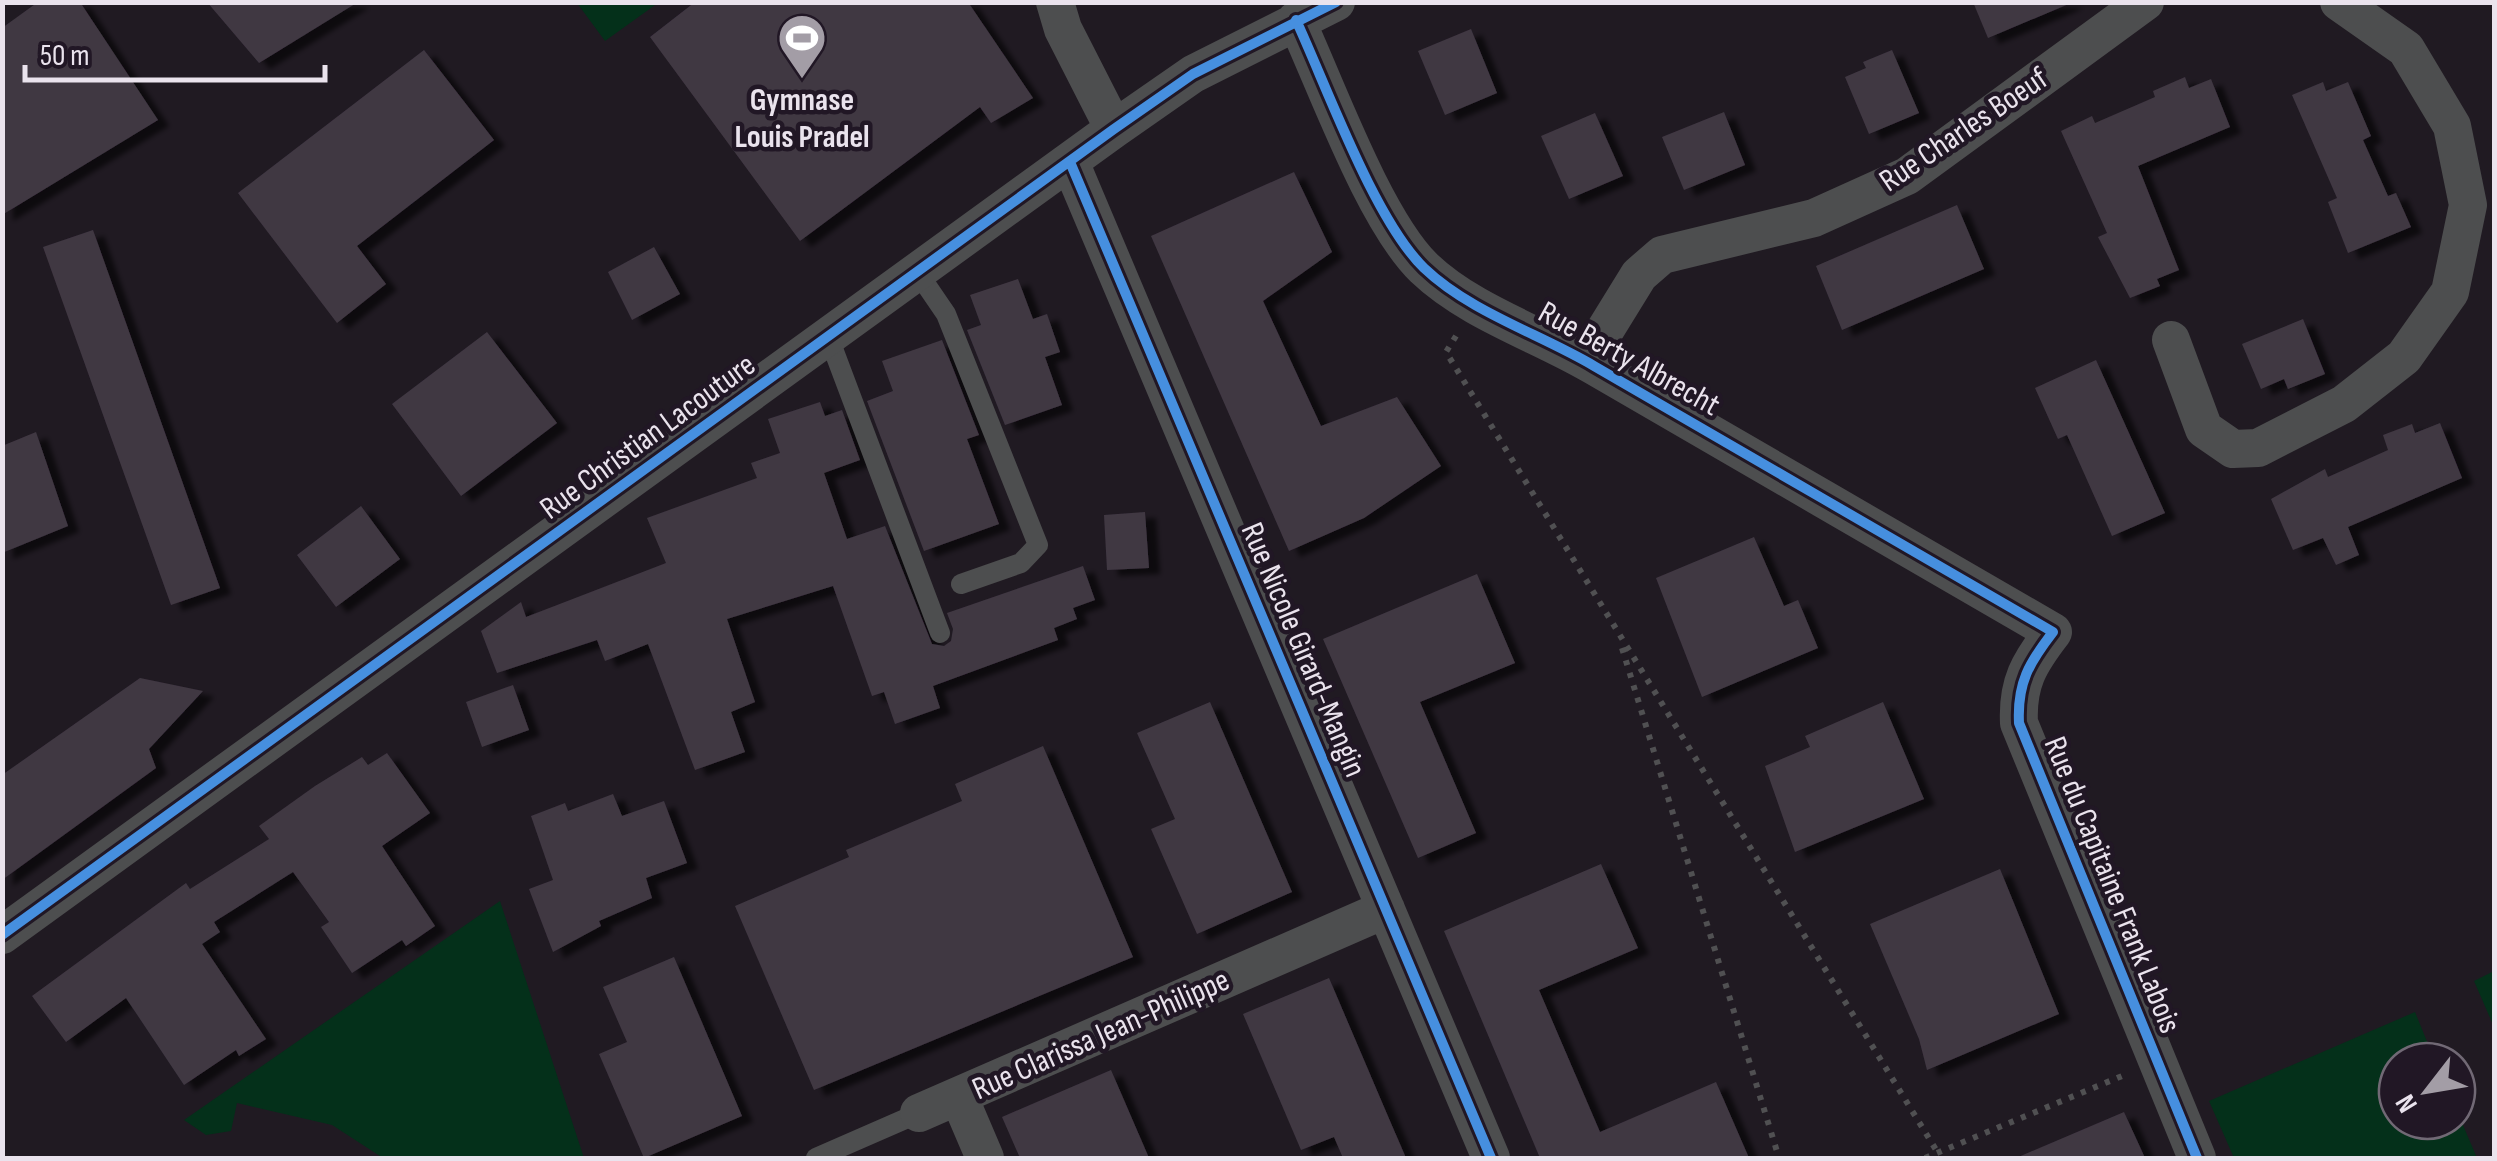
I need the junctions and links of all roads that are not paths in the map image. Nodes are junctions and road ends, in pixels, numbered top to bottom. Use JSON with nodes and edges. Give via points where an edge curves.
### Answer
{"nodes":[{"id":1,"x":1055,"y":2,"type":"edge"},
{"id":2,"x":1336,"y":2,"type":"edge"},
{"id":3,"x":2145,"y":2,"type":"edge"},
{"id":4,"x":2339,"y":2,"type":"edge"},
{"id":5,"x":1296,"y":20,"type":"junction"},
{"id":6,"x":1114,"y":129,"type":"junction"},
{"id":7,"x":1070,"y":162,"type":"junction"},
{"id":8,"x":918,"y":273,"type":"junction"},
{"id":9,"x":828,"y":338,"type":"junction"},
{"id":10,"x":2171,"y":340,"type":"dead end"},
{"id":11,"x":1586,"y":360,"type":"junction"},
{"id":12,"x":962,"y":584,"type":"dead end"},
{"id":13,"x":2052,"y":632,"type":"joint"},
{"id":14,"x":940,"y":633,"type":"dead end"},
{"id":15,"x":1386,"y":909,"type":"junction"},
{"id":16,"x":2,"y":935,"type":"edge"},
{"id":17,"x":959,"y":1097,"type":"junction"},
{"id":18,"x":919,"y":1113,"type":"joint"},
{"id":19,"x":816,"y":1158,"type":"edge"},
{"id":20,"x":984,"y":1158,"type":"edge"},
{"id":21,"x":1491,"y":1158,"type":"edge"},
{"id":22,"x":2197,"y":1158,"type":"edge"}],
"edges":[{"from":1,"to":6,"type":"street"},
{"from":2,"to":5,"type":"street","name":"Rue Christian Lacouture"},
{"from":3,"to":11,"type":"street","name":"Rue Charles Boeuf","via":[[1907,176],[1814,218],[1662,256],[1639,275]]},
{"from":4,"to":10,"type":"street","via":[[2406,49],[2452,126],[2468,206],[2450,292],[2404,357],[2344,404],[2258,448],[2233,449],[2204,429]]},
{"from":5,"to":6,"type":"street","name":"Rue Christian Lacouture","via":[[1193,74]]},
{"from":5,"to":11,"type":"street","name":"Rue Berty Albrecht","via":[[1401,240],[1425,268],[1476,302]]},
{"from":6,"to":7,"type":"street","name":"Rue Christian Lacouture"},
{"from":7,"to":8,"type":"street","name":"Rue Christian Lacouture"},
{"from":7,"to":15,"type":"street","name":"Rue Nicole Girard-Mangin"},
{"from":8,"to":9,"type":"street","name":"Rue Christian Lacouture"},
{"from":8,"to":12,"type":"lane","via":[[946,314],[1038,546],[1022,563]]},
{"from":9,"to":14,"type":"lane"},
{"from":9,"to":16,"type":"street","name":"Rue Christian Lacouture"},
{"from":11,"to":13,"type":"street","name":"Rue Berty Albrecht"},
{"from":13,"to":22,"type":"street","name":"Rue du Capitaine Frank Labois","via":[[2027,666],[2017,693],[2018,722]]},
{"from":15,"to":17,"type":"street","name":"Rue Clarissa Jean-Philippe"},
{"from":15,"to":21,"type":"street","name":"Rue Nicole Girard-Mangin"},
{"from":17,"to":18,"type":"street","name":"Rue Clarissa Jean-Philippe"},
{"from":17,"to":20,"type":"street"},
{"from":18,"to":19,"type":"lane","name":"Rue Clarissa Jean-Philippe"}]}
